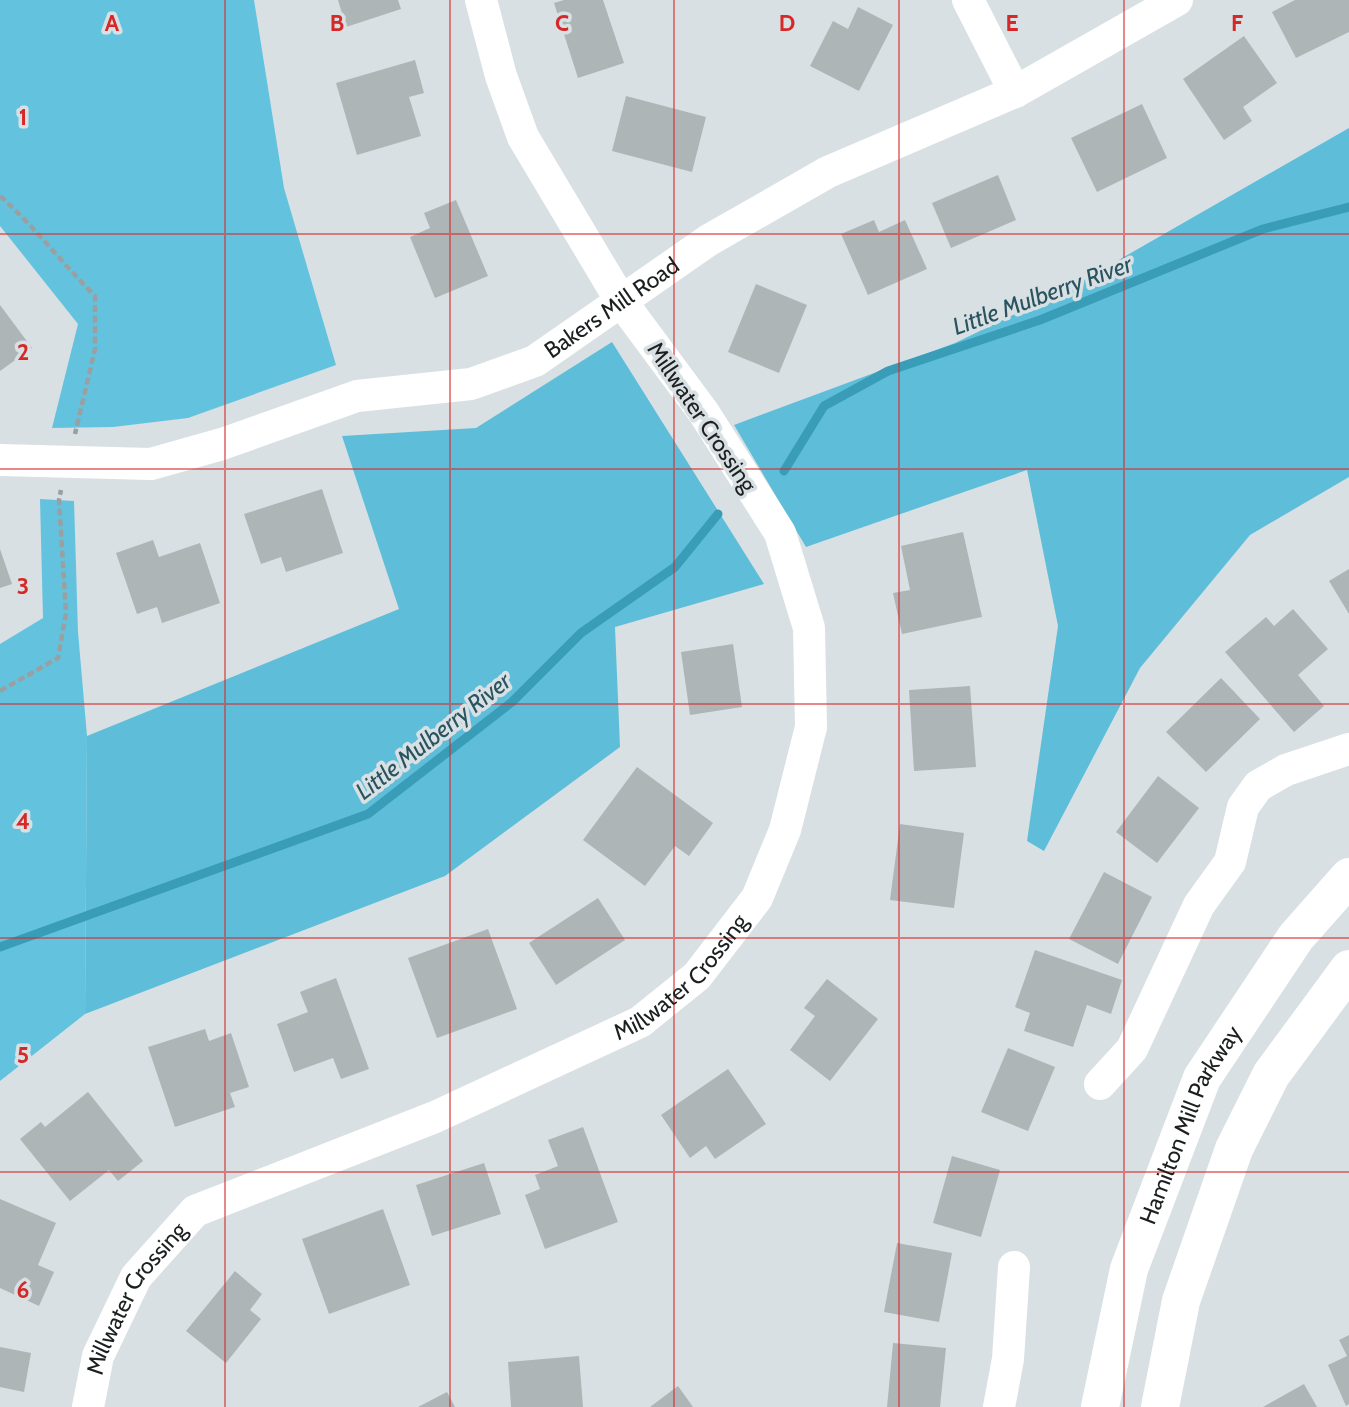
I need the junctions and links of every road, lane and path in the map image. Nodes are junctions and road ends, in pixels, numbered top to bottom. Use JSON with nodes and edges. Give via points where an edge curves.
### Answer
{"nodes":[{"id":1,"x":481,"y":0,"type":"edge"},
{"id":2,"x":968,"y":0,"type":"edge"},
{"id":3,"x":1177,"y":0,"type":"edge"},
{"id":4,"x":1015,"y":92,"type":"junction"},
{"id":5,"x":0,"y":196,"type":"edge"},
{"id":6,"x":621,"y":301,"type":"junction"},
{"id":7,"x":79,"y":417,"type":"dead end"},
{"id":8,"x":0,"y":460,"type":"edge"},
{"id":9,"x":59,"y":500,"type":"dead end"},
{"id":10,"x":0,"y":691,"type":"edge"},
{"id":11,"x":1349,"y":750,"type":"edge"},
{"id":12,"x":1349,"y":877,"type":"edge"},
{"id":13,"x":1349,"y":969,"type":"edge"},
{"id":14,"x":1100,"y":1084,"type":"dead end"},
{"id":15,"x":1014,"y":1267,"type":"dead end"},
{"id":16,"x":88,"y":1407,"type":"edge"},
{"id":17,"x":999,"y":1407,"type":"edge"},
{"id":18,"x":1100,"y":1407,"type":"edge"},
{"id":19,"x":1160,"y":1407,"type":"edge"}],
"edges":[{"from":1,"to":6,"type":"street","name":"Millwater Crossing","via":[[523,137]]},
{"from":2,"to":4,"type":"street"},
{"from":3,"to":4,"type":"street","name":"Bakers Mill Road"},
{"from":4,"to":6,"type":"street","name":"Bakers Mill Road","via":[[828,172],[709,240]]},
{"from":5,"to":7,"type":"path","via":[[95,296],[95,349]]},
{"from":6,"to":8,"type":"street","name":"Bakers Mill Road","via":[[535,361],[471,384],[357,396],[151,464]]},
{"from":6,"to":16,"type":"street","name":"Millwater Crossing","via":[[704,413],[780,533],[809,628],[811,727],[785,831],[757,898],[697,976],[640,1022],[435,1117],[195,1211],[136,1277],[98,1356]]},
{"from":9,"to":10,"type":"path","via":[[66,613],[58,658]]},
{"from":11,"to":14,"type":"street","via":[[1286,771],[1258,786],[1243,807],[1230,862],[1199,905],[1132,1049]]},
{"from":12,"to":18,"type":"street","name":"Hamilton Mill Parkway","via":[[1296,937],[1202,1079],[1129,1269]]},
{"from":13,"to":19,"type":"street","via":[[1271,1074],[1234,1149],[1181,1301]]},
{"from":15,"to":17,"type":"street","via":[[1008,1359]]}]}
